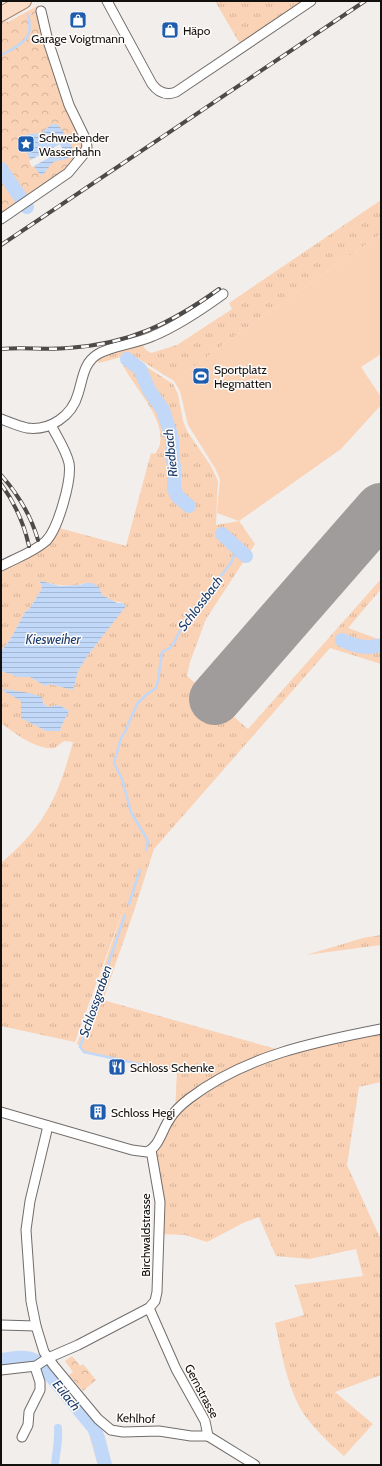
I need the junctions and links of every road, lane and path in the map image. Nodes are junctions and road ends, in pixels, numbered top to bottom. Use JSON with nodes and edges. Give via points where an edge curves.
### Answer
{"nodes":[{"id":1,"x":5,"y":1,"type":"edge"},
{"id":2,"x":24,"y":1,"type":"edge"},
{"id":3,"x":107,"y":1,"type":"edge"},
{"id":4,"x":311,"y":1,"type":"edge"},
{"id":5,"x":1,"y":3,"type":"edge"},
{"id":6,"x":41,"y":11,"type":"dead end"},
{"id":7,"x":1,"y":14,"type":"edge"},
{"id":8,"x":1,"y":219,"type":"edge"},
{"id":9,"x":223,"y":294,"type":"dead end"},
{"id":10,"x":1,"y":419,"type":"edge"},
{"id":11,"x":50,"y":425,"type":"junction"},
{"id":12,"x":1,"y":566,"type":"edge"},
{"id":13,"x":381,"y":1028,"type":"edge"},
{"id":14,"x":1,"y":1112,"type":"edge"},
{"id":15,"x":48,"y":1126,"type":"junction"},
{"id":16,"x":151,"y":1150,"type":"junction"},
{"id":17,"x":149,"y":1308,"type":"junction"},
{"id":18,"x":1,"y":1325,"type":"edge"},
{"id":19,"x":36,"y":1326,"type":"junction"},
{"id":20,"x":41,"y":1363,"type":"junction"},
{"id":21,"x":1,"y":1370,"type":"edge"},
{"id":22,"x":208,"y":1436,"type":"junction"},
{"id":23,"x":22,"y":1437,"type":"dead end"},
{"id":24,"x":254,"y":1465,"type":"edge"}],
"edges":[{"from":1,"to":5,"type":"main road"},
{"from":2,"to":7,"type":"main road"},
{"from":3,"to":4,"type":"street","via":[[152,84],[160,92],[170,94]]},
{"from":6,"to":8,"type":"street","via":[[68,105],[87,145],[85,152],[68,173]]},
{"from":9,"to":11,"type":"street","via":[[171,328],[94,357],[85,369],[74,405],[63,417]]},
{"from":10,"to":11,"type":"street","via":[[28,428]]},
{"from":11,"to":12,"type":"street","via":[[67,457],[69,468],[69,480],[56,525],[44,543]]},
{"from":13,"to":16,"type":"street","via":[[283,1051],[238,1069],[184,1103],[169,1120]]},
{"from":14,"to":15,"type":"street"},
{"from":15,"to":16,"type":"street","via":[[132,1150]]},
{"from":15,"to":19,"type":"street","via":[[26,1223],[30,1295]]},
{"from":16,"to":17,"type":"street","name":"Birchwaldstrasse","via":[[160,1202],[157,1292],[155,1301]]},
{"from":17,"to":20,"type":"street"},
{"from":17,"to":22,"type":"street","name":"Gernstrasse","via":[[176,1369],[205,1421]]},
{"from":18,"to":19,"type":"street"},
{"from":19,"to":20,"type":"street","via":[[42,1348]]},
{"from":20,"to":21,"type":"street"},
{"from":20,"to":22,"type":"street","name":"Kehlhof","via":[[111,1430]]},
{"from":20,"to":23,"type":"street","via":[[40,1390],[30,1410],[28,1425]]},
{"from":22,"to":24,"type":"street","name":"Gernstrasse"}]}
